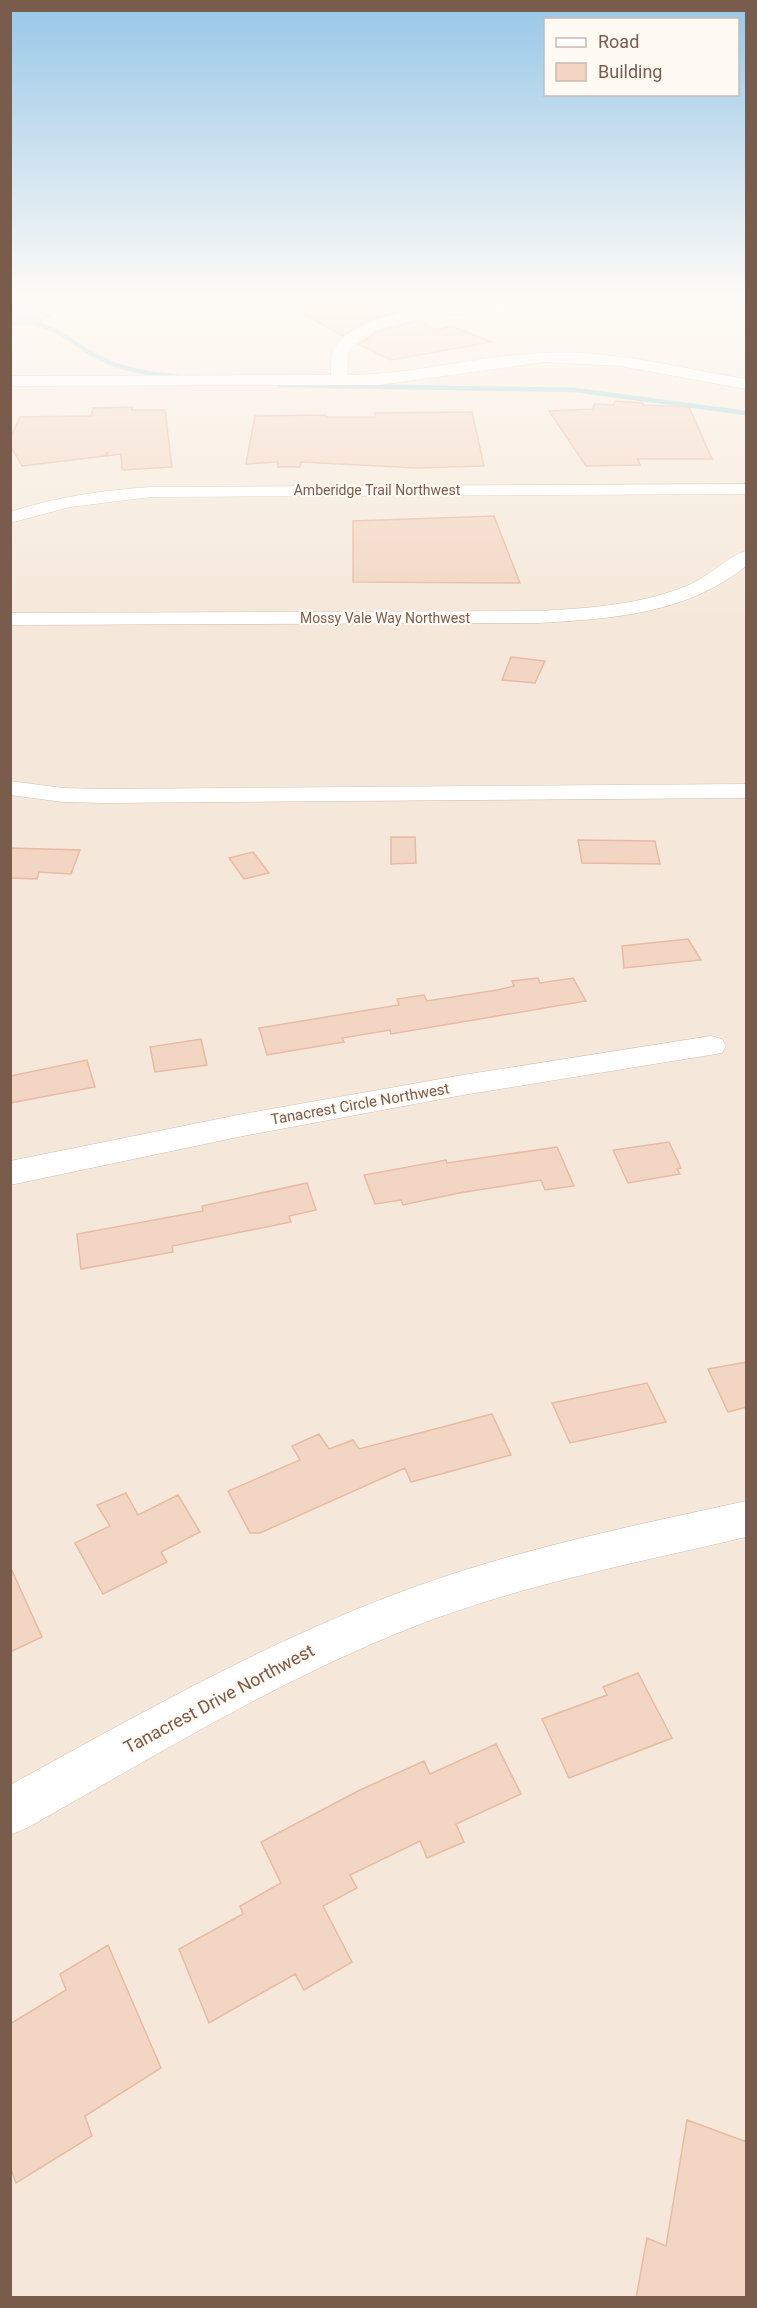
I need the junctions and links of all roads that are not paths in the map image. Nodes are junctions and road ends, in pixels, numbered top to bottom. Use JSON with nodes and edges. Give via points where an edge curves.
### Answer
{"nodes":[{"id":1,"x":747,"y":489,"type":"edge"},
{"id":2,"x":10,"y":518,"type":"edge"},
{"id":3,"x":747,"y":557,"type":"edge"},
{"id":4,"x":10,"y":619,"type":"edge"},
{"id":5,"x":10,"y":788,"type":"edge"},
{"id":6,"x":747,"y":791,"type":"edge"},
{"id":7,"x":711,"y":1046,"type":"dead end"},
{"id":8,"x":10,"y":1173,"type":"edge"},
{"id":9,"x":747,"y":1519,"type":"edge"},
{"id":10,"x":10,"y":1811,"type":"edge"}],
"edges":[{"from":1,"to":2,"type":"street","name":"Amberidge Trail Northwest","via":[[172,491],[64,502]]},
{"from":3,"to":4,"type":"street","name":"Mossy Vale Way Northwest","via":[[726,575],[671,600],[587,615]]},
{"from":5,"to":6,"type":"street","via":[[104,796]]},
{"from":7,"to":8,"type":"street","name":"Tanacrest Circle Northwest","via":[[335,1108]]},
{"from":9,"to":10,"type":"street","name":"Tanacrest Drive Northwest","via":[[587,1554],[464,1589],[365,1626],[261,1673]]}]}
